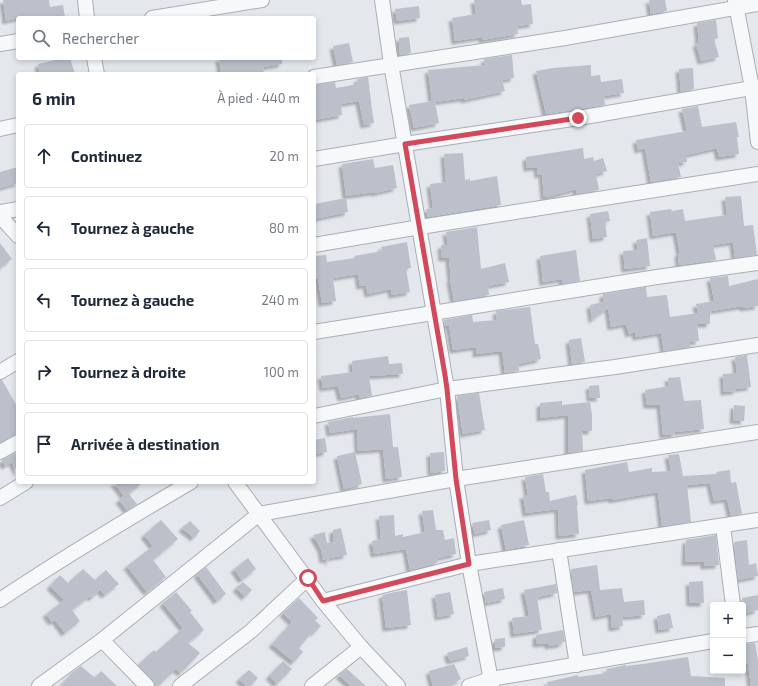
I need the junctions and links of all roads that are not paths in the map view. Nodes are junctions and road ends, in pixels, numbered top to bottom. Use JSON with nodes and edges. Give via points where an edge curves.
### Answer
{"nodes":[{"id":1,"x":85,"y":0,"type":"edge"},
{"id":2,"x":262,"y":0,"type":"edge"},
{"id":3,"x":382,"y":0,"type":"edge"},
{"id":4,"x":736,"y":4,"type":"edge"},
{"id":5,"x":758,"y":4,"type":"edge"},
{"id":6,"x":88,"y":16,"type":"edge"},
{"id":7,"x":164,"y":16,"type":"edge"},
{"id":8,"x":16,"y":41,"type":"edge"},
{"id":9,"x":0,"y":44,"type":"edge"},
{"id":10,"x":94,"y":60,"type":"edge"},
{"id":11,"x":391,"y":64,"type":"junction"},
{"id":12,"x":97,"y":72,"type":"edge"},
{"id":13,"x":316,"y":76,"type":"edge"},
{"id":14,"x":755,"y":88,"type":"edge"},
{"id":15,"x":16,"y":125,"type":"edge"},
{"id":16,"x":0,"y":128,"type":"edge"},
{"id":17,"x":758,"y":142,"type":"edge"},
{"id":18,"x":405,"y":144,"type":"junction"},
{"id":19,"x":316,"y":160,"type":"edge"},
{"id":20,"x":758,"y":174,"type":"edge"},
{"id":21,"x":16,"y":209,"type":"edge"},
{"id":22,"x":0,"y":212,"type":"edge"},
{"id":23,"x":0,"y":216,"type":"edge"},
{"id":24,"x":420,"y":227,"type":"junction"},
{"id":25,"x":16,"y":234,"type":"edge"},
{"id":26,"x":316,"y":245,"type":"edge"},
{"id":27,"x":758,"y":263,"type":"edge"},
{"id":28,"x":434,"y":313,"type":"junction"},
{"id":29,"x":316,"y":332,"type":"edge"},
{"id":30,"x":758,"y":345,"type":"edge"},
{"id":31,"x":16,"y":361,"type":"edge"},
{"id":32,"x":0,"y":372,"type":"edge"},
{"id":33,"x":447,"y":389,"type":"junction"},
{"id":34,"x":316,"y":416,"type":"edge"},
{"id":35,"x":758,"y":432,"type":"edge"},
{"id":36,"x":16,"y":443,"type":"edge"},
{"id":37,"x":0,"y":452,"type":"edge"},
{"id":38,"x":456,"y":479,"type":"junction"},
{"id":39,"x":23,"y":484,"type":"edge"},
{"id":40,"x":188,"y":484,"type":"edge"},
{"id":41,"x":236,"y":484,"type":"edge"},
{"id":42,"x":0,"y":498,"type":"edge"},
{"id":43,"x":259,"y":514,"type":"junction"},
{"id":44,"x":758,"y":520,"type":"edge"},
{"id":45,"x":723,"y":526,"type":"junction"},
{"id":46,"x":559,"y":550,"type":"junction"},
{"id":47,"x":469,"y":564,"type":"junction"},
{"id":48,"x":308,"y":578,"type":"junction"},
{"id":49,"x":0,"y":600,"type":"edge"},
{"id":50,"x":323,"y":601,"type":"junction"},
{"id":51,"x":733,"y":602,"type":"edge"},
{"id":52,"x":758,"y":634,"type":"edge"},
{"id":53,"x":746,"y":636,"type":"edge"},
{"id":54,"x":102,"y":640,"type":"junction"},
{"id":55,"x":710,"y":642,"type":"edge"},
{"id":56,"x":361,"y":647,"type":"junction"},
{"id":57,"x":577,"y":665,"type":"junction"},
{"id":58,"x":491,"y":682,"type":"edge"},
{"id":59,"x":39,"y":686,"type":"edge"},
{"id":60,"x":147,"y":686,"type":"edge"},
{"id":61,"x":180,"y":686,"type":"edge"},
{"id":62,"x":312,"y":686,"type":"edge"},
{"id":63,"x":398,"y":686,"type":"edge"},
{"id":64,"x":468,"y":686,"type":"edge"}],
"edges":[{"from":1,"to":6,"type":"street"},
{"from":2,"to":7,"type":"street"},
{"from":3,"to":11,"type":"street"},
{"from":4,"to":5,"type":"street"},
{"from":4,"to":11,"type":"street","via":[[565,38]]},
{"from":4,"to":14,"type":"street"},
{"from":8,"to":9,"type":"street"},
{"from":10,"to":12,"type":"street"},
{"from":11,"to":13,"type":"street"},
{"from":11,"to":18,"type":"street"},
{"from":14,"to":17,"type":"street"},
{"from":14,"to":18,"type":"street"},
{"from":15,"to":16,"type":"street"},
{"from":18,"to":19,"type":"street"},
{"from":18,"to":24,"type":"street"},
{"from":20,"to":24,"type":"street"},
{"from":21,"to":22,"type":"street"},
{"from":23,"to":25,"type":"street"},
{"from":24,"to":26,"type":"street"},
{"from":24,"to":28,"type":"street"},
{"from":27,"to":28,"type":"street"},
{"from":28,"to":29,"type":"street"},
{"from":28,"to":33,"type":"street"},
{"from":30,"to":33,"type":"street"},
{"from":31,"to":32,"type":"street"},
{"from":33,"to":34,"type":"street"},
{"from":33,"to":38,"type":"street"},
{"from":35,"to":38,"type":"street"},
{"from":36,"to":37,"type":"street"},
{"from":38,"to":43,"type":"street"},
{"from":38,"to":47,"type":"street"},
{"from":39,"to":42,"type":"street"},
{"from":40,"to":49,"type":"street","via":[[37,574]]},
{"from":41,"to":43,"type":"street"},
{"from":43,"to":48,"type":"street"},
{"from":43,"to":54,"type":"street"},
{"from":44,"to":45,"type":"street"},
{"from":45,"to":46,"type":"street"},
{"from":45,"to":51,"type":"street"},
{"from":46,"to":47,"type":"street"},
{"from":46,"to":57,"type":"street"},
{"from":47,"to":50,"type":"street"},
{"from":47,"to":58,"type":"street"},
{"from":48,"to":50,"type":"street"},
{"from":48,"to":61,"type":"street","via":[[251,631]]},
{"from":50,"to":56,"type":"street"},
{"from":52,"to":53,"type":"street"},
{"from":54,"to":59,"type":"street"},
{"from":54,"to":60,"type":"street"},
{"from":55,"to":57,"type":"street"},
{"from":56,"to":62,"type":"street"},
{"from":56,"to":63,"type":"street"},
{"from":57,"to":58,"type":"street"},
{"from":58,"to":64,"type":"street"}]}
